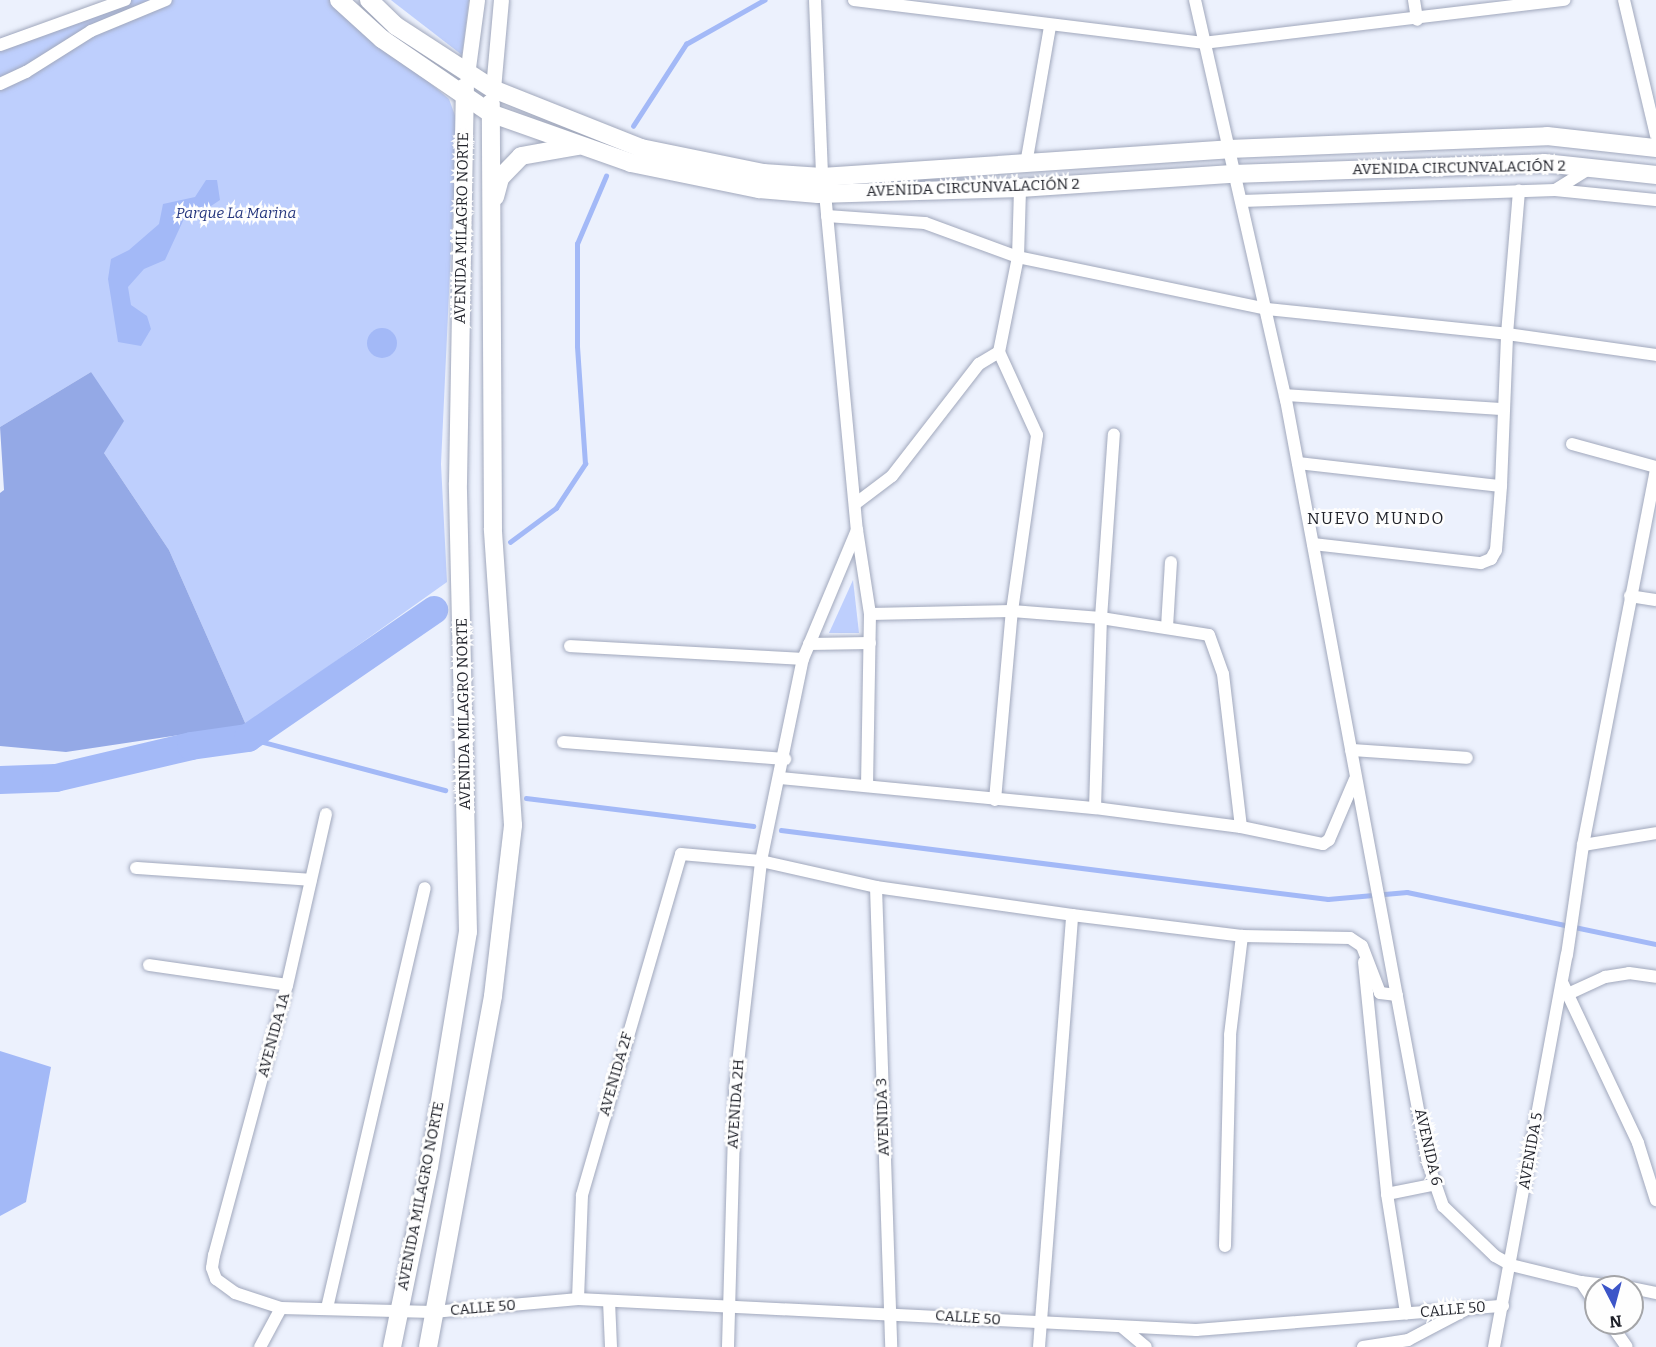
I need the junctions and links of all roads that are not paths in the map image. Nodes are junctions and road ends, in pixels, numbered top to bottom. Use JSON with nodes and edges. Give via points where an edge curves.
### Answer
{"nodes":[{"id":1,"x":125,"y":0,"type":"edge"},
{"id":2,"x":166,"y":0,"type":"edge"},
{"id":3,"x":339,"y":0,"type":"edge"},
{"id":4,"x":369,"y":0,"type":"edge"},
{"id":5,"x":477,"y":0,"type":"edge"},
{"id":6,"x":501,"y":0,"type":"edge"},
{"id":7,"x":815,"y":0,"type":"edge"},
{"id":8,"x":854,"y":0,"type":"edge"},
{"id":9,"x":1195,"y":0,"type":"edge"},
{"id":10,"x":1414,"y":0,"type":"edge"},
{"id":11,"x":1564,"y":0,"type":"edge"},
{"id":12,"x":1624,"y":0,"type":"edge"},
{"id":13,"x":1417,"y":20,"type":"junction"},
{"id":14,"x":1050,"y":26,"type":"junction"},
{"id":15,"x":1203,"y":43,"type":"junction"},
{"id":16,"x":0,"y":45,"type":"edge"},
{"id":17,"x":467,"y":75,"type":"junction"},
{"id":18,"x":0,"y":84,"type":"edge"},
{"id":19,"x":493,"y":89,"type":"junction"},
{"id":20,"x":464,"y":97,"type":"junction"},
{"id":21,"x":490,"y":113,"type":"junction"},
{"id":22,"x":1656,"y":135,"type":"edge"},
{"id":23,"x":581,"y":145,"type":"junction"},
{"id":24,"x":1656,"y":148,"type":"edge"},
{"id":25,"x":1229,"y":149,"type":"junction"},
{"id":26,"x":1026,"y":164,"type":"junction"},
{"id":27,"x":1592,"y":167,"type":"junction"},
{"id":28,"x":1233,"y":174,"type":"junction"},
{"id":29,"x":1656,"y":174,"type":"edge"},
{"id":30,"x":824,"y":185,"type":"junction"},
{"id":31,"x":1020,"y":188,"type":"junction"},
{"id":32,"x":1556,"y":190,"type":"junction"},
{"id":33,"x":1520,"y":191,"type":"junction"},
{"id":34,"x":1656,"y":200,"type":"edge"},
{"id":35,"x":1242,"y":201,"type":"junction"},
{"id":36,"x":827,"y":216,"type":"junction"},
{"id":37,"x":490,"y":219,"type":"junction"},
{"id":38,"x":1018,"y":257,"type":"junction"},
{"id":39,"x":1267,"y":309,"type":"junction"},
{"id":40,"x":1507,"y":334,"type":"junction"},
{"id":41,"x":999,"y":352,"type":"junction"},
{"id":42,"x":1656,"y":355,"type":"edge"},
{"id":43,"x":1285,"y":395,"type":"junction"},
{"id":44,"x":1503,"y":410,"type":"junction"},
{"id":45,"x":1114,"y":434,"type":"dead end"},
{"id":46,"x":1572,"y":444,"type":"dead end"},
{"id":47,"x":1298,"y":463,"type":"junction"},
{"id":48,"x":1656,"y":467,"type":"edge"},
{"id":49,"x":1501,"y":486,"type":"junction"},
{"id":50,"x":855,"y":504,"type":"junction"},
{"id":51,"x":857,"y":530,"type":"junction"},
{"id":52,"x":1313,"y":544,"type":"junction"},
{"id":53,"x":1170,"y":562,"type":"dead end"},
{"id":54,"x":1630,"y":596,"type":"junction"},
{"id":55,"x":1656,"y":600,"type":"edge"},
{"id":56,"x":1012,"y":610,"type":"junction"},
{"id":57,"x":870,"y":614,"type":"junction"},
{"id":58,"x":1101,"y":618,"type":"junction"},
{"id":59,"x":1167,"y":627,"type":"junction"},
{"id":60,"x":870,"y":643,"type":"junction"},
{"id":61,"x":809,"y":644,"type":"junction"},
{"id":62,"x":570,"y":646,"type":"dead end"},
{"id":63,"x":803,"y":659,"type":"junction"},
{"id":64,"x":563,"y":742,"type":"dead end"},
{"id":65,"x":1352,"y":750,"type":"junction"},
{"id":66,"x":1467,"y":758,"type":"dead end"},
{"id":67,"x":785,"y":759,"type":"junction"},
{"id":68,"x":781,"y":778,"type":"junction"},
{"id":69,"x":1355,"y":779,"type":"junction"},
{"id":70,"x":867,"y":786,"type":"junction"},
{"id":71,"x":995,"y":800,"type":"junction"},
{"id":72,"x":1095,"y":808,"type":"junction"},
{"id":73,"x":326,"y":814,"type":"dead end"},
{"id":74,"x":1241,"y":827,"type":"junction"},
{"id":75,"x":1656,"y":833,"type":"edge"},
{"id":76,"x":1583,"y":845,"type":"junction"},
{"id":77,"x":762,"y":861,"type":"junction"},
{"id":78,"x":136,"y":868,"type":"dead end"},
{"id":79,"x":311,"y":880,"type":"junction"},
{"id":80,"x":876,"y":887,"type":"junction"},
{"id":81,"x":425,"y":888,"type":"dead end"},
{"id":82,"x":1072,"y":915,"type":"junction"},
{"id":83,"x":1242,"y":936,"type":"junction"},
{"id":84,"x":1362,"y":946,"type":"junction"},
{"id":85,"x":149,"y":965,"type":"dead end"},
{"id":86,"x":1656,"y":977,"type":"edge"},
{"id":87,"x":1562,"y":982,"type":"junction"},
{"id":88,"x":287,"y":985,"type":"junction"},
{"id":89,"x":1568,"y":994,"type":"junction"},
{"id":90,"x":1397,"y":995,"type":"junction"},
{"id":91,"x":1436,"y":1185,"type":"junction"},
{"id":92,"x":1387,"y":1194,"type":"junction"},
{"id":93,"x":1656,"y":1200,"type":"edge"},
{"id":94,"x":1225,"y":1246,"type":"dead end"},
{"id":95,"x":214,"y":1255,"type":"joint"},
{"id":96,"x":1511,"y":1265,"type":"junction"},
{"id":97,"x":1581,"y":1282,"type":"junction"},
{"id":98,"x":1584,"y":1282,"type":"edge"},
{"id":99,"x":1584,"y":1286,"type":"edge"},
{"id":100,"x":578,"y":1299,"type":"junction"},
{"id":101,"x":609,"y":1301,"type":"junction"},
{"id":102,"x":1503,"y":1306,"type":"junction"},
{"id":103,"x":727,"y":1307,"type":"junction"},
{"id":104,"x":281,"y":1308,"type":"junction"},
{"id":105,"x":327,"y":1308,"type":"junction"},
{"id":106,"x":1467,"y":1308,"type":"junction"},
{"id":107,"x":398,"y":1310,"type":"junction"},
{"id":108,"x":433,"y":1312,"type":"junction"},
{"id":109,"x":889,"y":1312,"type":"junction"},
{"id":110,"x":1406,"y":1314,"type":"junction"},
{"id":111,"x":1042,"y":1324,"type":"junction"},
{"id":112,"x":1122,"y":1327,"type":"junction"},
{"id":113,"x":260,"y":1347,"type":"edge"},
{"id":114,"x":392,"y":1347,"type":"edge"},
{"id":115,"x":428,"y":1347,"type":"edge"},
{"id":116,"x":611,"y":1347,"type":"edge"},
{"id":117,"x":728,"y":1347,"type":"edge"},
{"id":118,"x":891,"y":1347,"type":"edge"},
{"id":119,"x":1039,"y":1347,"type":"edge"},
{"id":120,"x":1146,"y":1347,"type":"edge"},
{"id":121,"x":1363,"y":1347,"type":"edge"},
{"id":122,"x":1494,"y":1347,"type":"edge"}],
"edges":[{"from":1,"to":16,"type":"street"},
{"from":2,"to":18,"type":"street","via":[[91,31]]},
{"from":3,"to":20,"type":"main road","name":"AVENIDA CIRCUNVALACIÓN 2","via":[[382,39]]},
{"from":4,"to":17,"type":"main road","name":"AVENIDA CIRCUNVALACIÓN 2","via":[[396,26]]},
{"from":5,"to":17,"type":"street"},
{"from":6,"to":19,"type":"street"},
{"from":7,"to":30,"type":"street"},
{"from":8,"to":14,"type":"street"},
{"from":9,"to":15,"type":"street","name":"AVENIDA 6"},
{"from":10,"to":13,"type":"street"},
{"from":11,"to":13,"type":"street"},
{"from":12,"to":22,"type":"street"},
{"from":13,"to":15,"type":"street"},
{"from":14,"to":15,"type":"street"},
{"from":14,"to":26,"type":"street"},
{"from":15,"to":25,"type":"street","name":"AVENIDA 6"},
{"from":17,"to":19,"type":"main road","name":"AVENIDA CIRCUNVALACIÓN 2"},
{"from":17,"to":20,"type":"main road","name":"AVENIDA MILAGRO NORTE"},
{"from":19,"to":21,"type":"main road","name":"AVENIDA MILAGRO NORTE"},
{"from":19,"to":30,"type":"main road","name":"AVENIDA CIRCUNVALACIÓN 2","via":[[640,148]]},
{"from":20,"to":21,"type":"main road","name":"AVENIDA CIRCUNVALACIÓN 2"},
{"from":20,"to":107,"type":"main road","name":"AVENIDA MILAGRO NORTE","via":[[458,483],[468,932],[429,1167]]},
{"from":21,"to":23,"type":"main road","name":"AVENIDA CIRCUNVALACIÓN 2"},
{"from":21,"to":37,"type":"main road","name":"AVENIDA MILAGRO NORTE"},
{"from":23,"to":30,"type":"main road","name":"AVENIDA CIRCUNVALACIÓN 2","via":[[631,163],[759,189]]},
{"from":23,"to":37,"type":"main road","via":[[521,156],[500,178]]},
{"from":24,"to":25,"type":"main road","name":"AVENIDA CIRCUNVALACIÓN 2","via":[[1547,136]]},
{"from":25,"to":26,"type":"main road","name":"AVENIDA CIRCUNVALACIÓN 2"},
{"from":25,"to":28,"type":"street","name":"AVENIDA 6"},
{"from":26,"to":30,"type":"main road","name":"AVENIDA CIRCUNVALACIÓN 2"},
{"from":27,"to":28,"type":"main road","name":"AVENIDA CIRCUNVALACIÓN 2","via":[[1544,164]]},
{"from":27,"to":29,"type":"main road","name":"AVENIDA CIRCUNVALACIÓN 2"},
{"from":27,"to":32,"type":"street"},
{"from":28,"to":31,"type":"main road","name":"AVENIDA CIRCUNVALACIÓN 2"},
{"from":28,"to":35,"type":"street","name":"AVENIDA 6"},
{"from":30,"to":31,"type":"main road","name":"AVENIDA CIRCUNVALACIÓN 2"},
{"from":30,"to":36,"type":"street"},
{"from":31,"to":38,"type":"street"},
{"from":32,"to":33,"type":"street"},
{"from":32,"to":34,"type":"street"},
{"from":33,"to":35,"type":"street"},
{"from":33,"to":40,"type":"street"},
{"from":35,"to":39,"type":"street","name":"AVENIDA 6"},
{"from":36,"to":38,"type":"street","via":[[925,223]]},
{"from":36,"to":50,"type":"street"},
{"from":37,"to":108,"type":"main road","name":"AVENIDA MILAGRO NORTE","via":[[492,529],[513,825],[493,996]]},
{"from":38,"to":39,"type":"street"},
{"from":38,"to":41,"type":"street"},
{"from":39,"to":40,"type":"street"},
{"from":39,"to":43,"type":"street","name":"AVENIDA 6"},
{"from":40,"to":42,"type":"street"},
{"from":40,"to":44,"type":"street"},
{"from":41,"to":50,"type":"street","via":[[979,364],[892,476]]},
{"from":41,"to":56,"type":"street","via":[[1037,435]]},
{"from":43,"to":44,"type":"street"},
{"from":43,"to":47,"type":"street","name":"AVENIDA 6"},
{"from":44,"to":49,"type":"street"},
{"from":45,"to":58,"type":"street"},
{"from":46,"to":48,"type":"street"},
{"from":47,"to":49,"type":"street"},
{"from":47,"to":52,"type":"street","name":"AVENIDA 6"},
{"from":48,"to":54,"type":"street","name":"AVENIDA 5"},
{"from":49,"to":52,"type":"street","via":[[1496,550],[1491,559],[1481,562]]},
{"from":50,"to":51,"type":"street"},
{"from":51,"to":57,"type":"street"},
{"from":51,"to":61,"type":"street","name":"AVENIDA 2H"},
{"from":52,"to":65,"type":"street","name":"AVENIDA 6"},
{"from":53,"to":59,"type":"street"},
{"from":54,"to":55,"type":"street"},
{"from":54,"to":76,"type":"street","name":"AVENIDA 5"},
{"from":56,"to":57,"type":"street"},
{"from":56,"to":58,"type":"street"},
{"from":56,"to":71,"type":"street"},
{"from":57,"to":60,"type":"street"},
{"from":58,"to":59,"type":"street"},
{"from":58,"to":72,"type":"street"},
{"from":59,"to":74,"type":"street","via":[[1202,632],[1213,641],[1223,674]]},
{"from":60,"to":61,"type":"street"},
{"from":60,"to":70,"type":"street"},
{"from":61,"to":63,"type":"street","name":"AVENIDA 2H"},
{"from":62,"to":63,"type":"street"},
{"from":63,"to":67,"type":"street","name":"AVENIDA 2H"},
{"from":64,"to":67,"type":"street"},
{"from":65,"to":66,"type":"street"},
{"from":65,"to":69,"type":"street","name":"AVENIDA 6"},
{"from":67,"to":68,"type":"street","name":"AVENIDA 2H"},
{"from":68,"to":70,"type":"street"},
{"from":68,"to":77,"type":"street","name":"AVENIDA 2H"},
{"from":69,"to":74,"type":"street","via":[[1327,843]]},
{"from":69,"to":90,"type":"street","name":"AVENIDA 6"},
{"from":70,"to":71,"type":"street"},
{"from":71,"to":72,"type":"street"},
{"from":72,"to":74,"type":"street"},
{"from":73,"to":79,"type":"street","name":"AVENIDA 1A"},
{"from":75,"to":76,"type":"street"},
{"from":76,"to":87,"type":"street","name":"AVENIDA 5"},
{"from":77,"to":80,"type":"street"},
{"from":77,"to":100,"type":"street","name":"AVENIDA 2F","via":[[681,854],[582,1195]]},
{"from":77,"to":103,"type":"street","name":"AVENIDA 2H","via":[[735,1090]]},
{"from":78,"to":79,"type":"street"},
{"from":79,"to":88,"type":"street","name":"AVENIDA 1A"},
{"from":80,"to":82,"type":"street"},
{"from":80,"to":109,"type":"street","name":"AVENIDA 3"},
{"from":81,"to":105,"type":"street"},
{"from":82,"to":83,"type":"street"},
{"from":82,"to":111,"type":"street"},
{"from":83,"to":84,"type":"street","via":[[1350,938]]},
{"from":83,"to":94,"type":"street","via":[[1230,1035]]},
{"from":84,"to":90,"type":"street","via":[[1380,993]]},
{"from":84,"to":92,"type":"street"},
{"from":85,"to":88,"type":"street"},
{"from":86,"to":89,"type":"street","via":[[1629,973],[1605,976]]},
{"from":87,"to":89,"type":"street"},
{"from":87,"to":96,"type":"street","name":"AVENIDA 5"},
{"from":88,"to":95,"type":"street","name":"AVENIDA 1A"},
{"from":89,"to":93,"type":"street","via":[[1638,1143]]},
{"from":90,"to":91,"type":"street","name":"AVENIDA 6"},
{"from":91,"to":92,"type":"street"},
{"from":91,"to":96,"type":"street","name":"AVENIDA 6","via":[[1443,1206],[1466,1232]]},
{"from":92,"to":110,"type":"street"},
{"from":95,"to":104,"type":"street","name":"CALLE 50","via":[[212,1268],[224,1288]]},
{"from":96,"to":97,"type":"street","name":"AVENIDA 6"},
{"from":96,"to":102,"type":"street","name":"AVENIDA 5"},
{"from":97,"to":98,"type":"street","name":"AVENIDA 6"},
{"from":97,"to":99,"type":"street"},
{"from":100,"to":101,"type":"street","name":"CALLE 50"},
{"from":100,"to":108,"type":"street","name":"CALLE 50"},
{"from":101,"to":103,"type":"street","name":"CALLE 50"},
{"from":101,"to":116,"type":"street"},
{"from":102,"to":106,"type":"street","name":"CALLE 50"},
{"from":102,"to":122,"type":"street","name":"AVENIDA 5"},
{"from":103,"to":109,"type":"street","name":"CALLE 50"},
{"from":103,"to":117,"type":"street","name":"AVENIDA 2H"},
{"from":104,"to":105,"type":"street","name":"CALLE 50"},
{"from":104,"to":113,"type":"street"},
{"from":105,"to":107,"type":"street","name":"CALLE 50"},
{"from":106,"to":110,"type":"street","name":"CALLE 50"},
{"from":106,"to":121,"type":"street","via":[[1408,1340]]},
{"from":107,"to":108,"type":"street","name":"CALLE 50"},
{"from":107,"to":114,"type":"main road","name":"AVENIDA MILAGRO NORTE"},
{"from":108,"to":115,"type":"main road","name":"AVENIDA MILAGRO NORTE"},
{"from":109,"to":111,"type":"street","name":"CALLE 50"},
{"from":109,"to":118,"type":"street","name":"AVENIDA 3"},
{"from":110,"to":112,"type":"street","name":"CALLE 50","via":[[1196,1330]]},
{"from":111,"to":112,"type":"street","name":"CALLE 50"},
{"from":111,"to":119,"type":"street"},
{"from":112,"to":120,"type":"street"}]}
